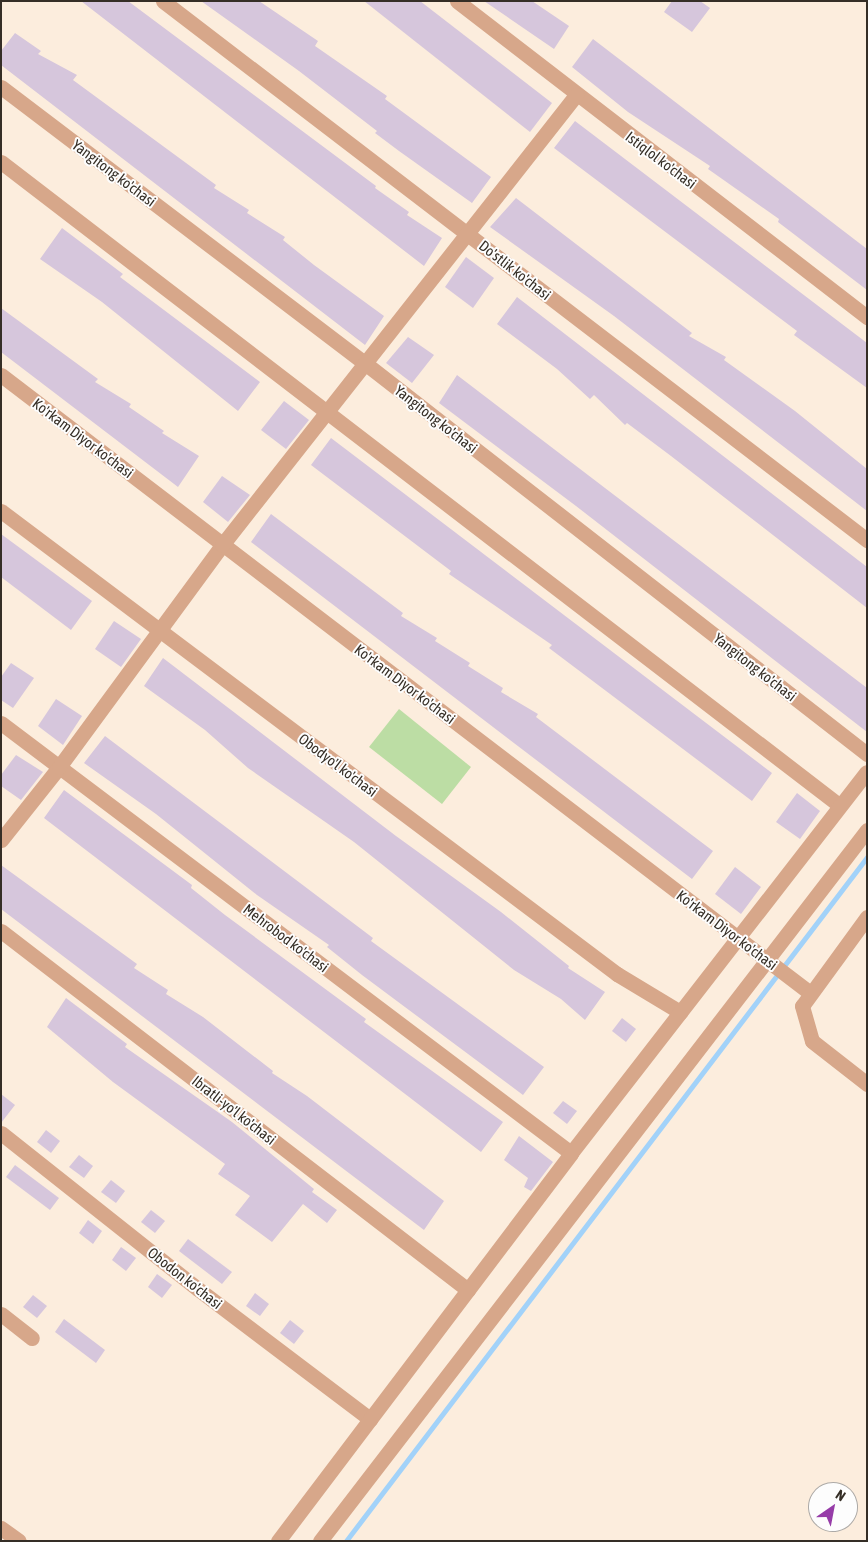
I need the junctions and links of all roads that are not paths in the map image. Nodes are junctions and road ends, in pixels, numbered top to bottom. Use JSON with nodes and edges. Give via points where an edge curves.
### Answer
{"nodes":[{"id":1,"x":163,"y":1,"type":"edge"},
{"id":2,"x":457,"y":1,"type":"edge"},
{"id":3,"x":1,"y":87,"type":"edge"},
{"id":4,"x":576,"y":95,"type":"junction"},
{"id":5,"x":1,"y":162,"type":"edge"},
{"id":6,"x":465,"y":231,"type":"junction"},
{"id":7,"x":867,"y":317,"type":"edge"},
{"id":8,"x":366,"y":364,"type":"junction"},
{"id":9,"x":1,"y":376,"type":"edge"},
{"id":10,"x":328,"y":410,"type":"junction"},
{"id":11,"x":1,"y":511,"type":"edge"},
{"id":12,"x":867,"y":540,"type":"edge"},
{"id":13,"x":222,"y":545,"type":"junction"},
{"id":14,"x":161,"y":632,"type":"junction"},
{"id":15,"x":1,"y":723,"type":"edge"},
{"id":16,"x":867,"y":754,"type":"edge"},
{"id":17,"x":59,"y":768,"type":"junction"},
{"id":18,"x":867,"y":772,"type":"edge"},
{"id":19,"x":839,"y":805,"type":"junction"},
{"id":20,"x":867,"y":830,"type":"edge"},
{"id":21,"x":1,"y":840,"type":"edge"},
{"id":22,"x":867,"y":917,"type":"edge"},
{"id":23,"x":1,"y":931,"type":"edge"},
{"id":24,"x":737,"y":938,"type":"junction"},
{"id":25,"x":768,"y":962,"type":"junction"},
{"id":26,"x":809,"y":992,"type":"junction"},
{"id":27,"x":680,"y":1012,"type":"junction"},
{"id":28,"x":867,"y":1084,"type":"edge"},
{"id":29,"x":1,"y":1133,"type":"edge"},
{"id":30,"x":571,"y":1153,"type":"junction"},
{"id":31,"x":468,"y":1290,"type":"junction"},
{"id":32,"x":1,"y":1314,"type":"edge"},
{"id":33,"x":32,"y":1338,"type":"dead end"},
{"id":34,"x":370,"y":1419,"type":"junction"},
{"id":35,"x":1,"y":1528,"type":"edge"},
{"id":36,"x":19,"y":1541,"type":"edge"},
{"id":37,"x":278,"y":1541,"type":"edge"},
{"id":38,"x":320,"y":1541,"type":"edge"}],
"edges":[{"from":1,"to":6,"type":"street","name":"Do'stlik ko'chasi"},
{"from":2,"to":4,"type":"street","name":"Istiqlol ko'chasi"},
{"from":3,"to":8,"type":"street","name":"Yangitong ko'chasi"},
{"from":4,"to":6,"type":"street"},
{"from":4,"to":7,"type":"street","name":"Istiqlol ko'chasi"},
{"from":5,"to":10,"type":"street"},
{"from":6,"to":8,"type":"street"},
{"from":6,"to":12,"type":"street","name":"Do'stlik ko'chasi"},
{"from":8,"to":10,"type":"street"},
{"from":8,"to":16,"type":"street","name":"Yangitong ko'chasi"},
{"from":9,"to":13,"type":"street","name":"Ko'rkam Diyor ko'chasi"},
{"from":10,"to":13,"type":"street"},
{"from":10,"to":19,"type":"street"},
{"from":11,"to":14,"type":"street","name":"Obodyo'l ko'chasi"},
{"from":13,"to":14,"type":"street"},
{"from":13,"to":24,"type":"street","name":"Ko'rkam Diyor ko'chasi"},
{"from":14,"to":17,"type":"street"},
{"from":14,"to":27,"type":"street","name":"Obodyo'l ko'chasi","via":[[617,974]]},
{"from":15,"to":17,"type":"street","name":"Mehrobod ko'chasi"},
{"from":17,"to":21,"type":"street"},
{"from":17,"to":30,"type":"street","name":"Mehrobod ko'chasi"},
{"from":18,"to":19,"type":"street"},
{"from":19,"to":24,"type":"street"},
{"from":20,"to":25,"type":"street"},
{"from":22,"to":26,"type":"street"},
{"from":23,"to":31,"type":"street","name":"Ibratli-yo'l ko'chasi"},
{"from":24,"to":25,"type":"street","name":"Ko'rkam Diyor ko'chasi"},
{"from":24,"to":27,"type":"street"},
{"from":25,"to":26,"type":"street","name":"Ko'rkam Diyor ko'chasi"},
{"from":25,"to":38,"type":"street"},
{"from":26,"to":28,"type":"street","via":[[802,1006],[812,1041]]},
{"from":27,"to":30,"type":"street"},
{"from":29,"to":34,"type":"street","name":"Obodon ko'chasi","via":[[198,1289]]},
{"from":30,"to":31,"type":"street"},
{"from":31,"to":34,"type":"street"},
{"from":32,"to":33,"type":"street"},
{"from":34,"to":37,"type":"street"},
{"from":35,"to":36,"type":"street"}]}
